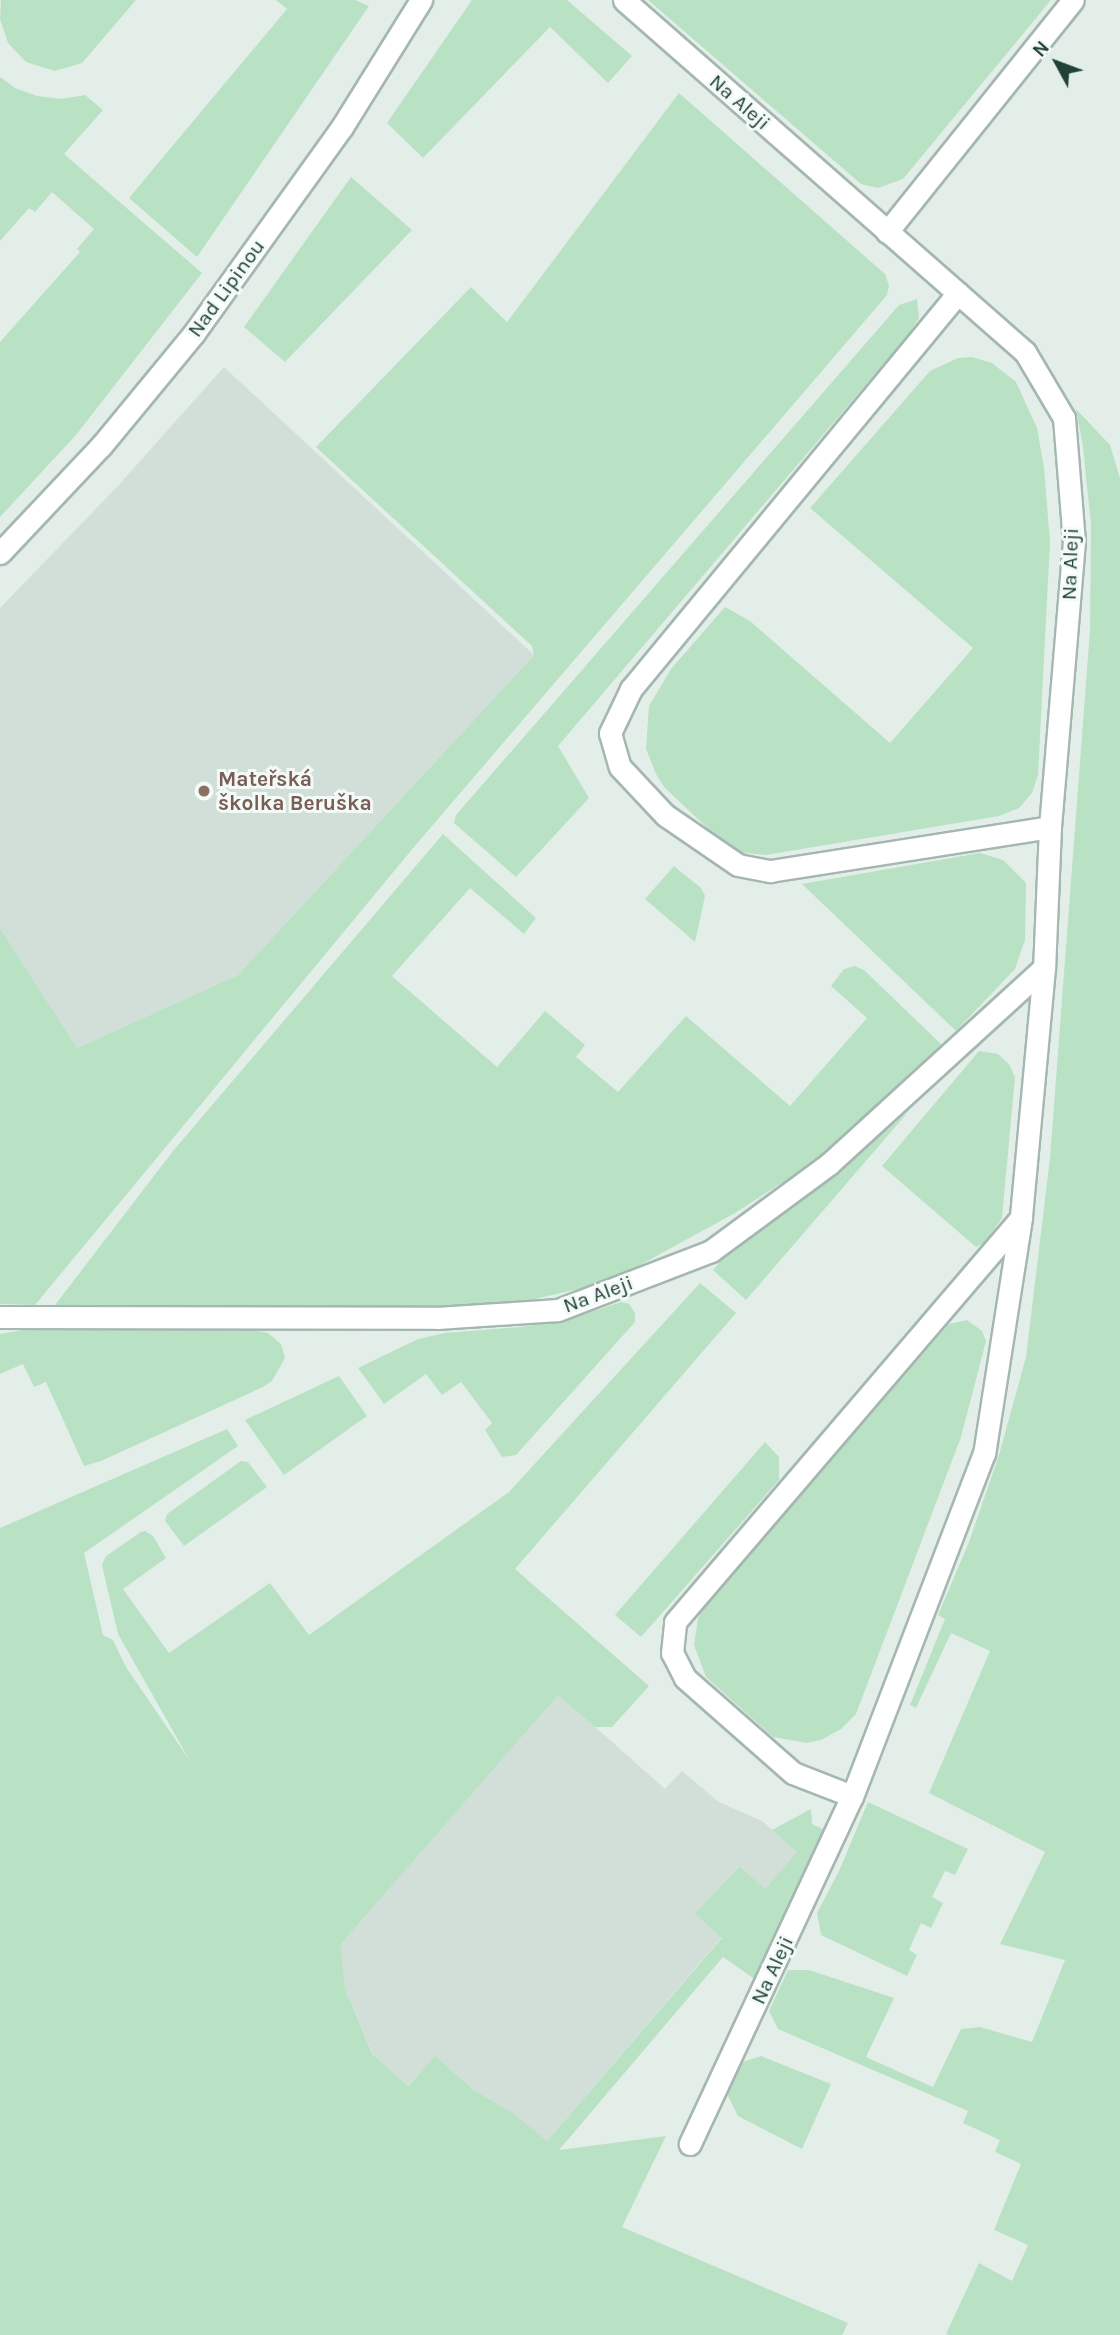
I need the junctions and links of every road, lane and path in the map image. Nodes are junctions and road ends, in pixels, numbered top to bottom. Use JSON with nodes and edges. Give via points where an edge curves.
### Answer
{"nodes":[{"id":1,"x":421,"y":0,"type":"edge"},
{"id":2,"x":624,"y":0,"type":"edge"},
{"id":3,"x":1073,"y":0,"type":"edge"},
{"id":4,"x":887,"y":232,"type":"junction"},
{"id":5,"x":958,"y":293,"type":"junction"},
{"id":6,"x":0,"y":553,"type":"edge"},
{"id":7,"x":1050,"y":827,"type":"junction"},
{"id":8,"x":1044,"y":968,"type":"junction"},
{"id":9,"x":1021,"y":1218,"type":"junction"},
{"id":10,"x":0,"y":1317,"type":"edge"},
{"id":11,"x":852,"y":1796,"type":"junction"},
{"id":12,"x":690,"y":2144,"type":"dead end"}],
"edges":[{"from":1,"to":6,"type":"street","name":"Nad Lipinou","via":[[342,127],[194,333],[101,446]]},
{"from":2,"to":4,"type":"street","name":"Na Aleji"},
{"from":3,"to":4,"type":"street"},
{"from":4,"to":5,"type":"street","name":"Na Aleji"},
{"from":5,"to":7,"type":"street","name":"Na Aleji","via":[[1025,352],[1064,418],[1074,541]]},
{"from":5,"to":7,"type":"street","via":[[631,689],[610,733],[620,767],[665,815],[738,865],[770,872]]},
{"from":7,"to":8,"type":"street","name":"Na Aleji"},
{"from":8,"to":9,"type":"street","name":"Na Aleji"},
{"from":8,"to":10,"type":"street","name":"Na Aleji","via":[[828,1164],[711,1251],[558,1310],[437,1318]]},
{"from":9,"to":11,"type":"street","name":"Na Aleji","via":[[984,1454]]},
{"from":9,"to":11,"type":"street","via":[[675,1622],[672,1653],[685,1678],[793,1773]]},
{"from":11,"to":12,"type":"street","name":"Na Aleji"}]}
